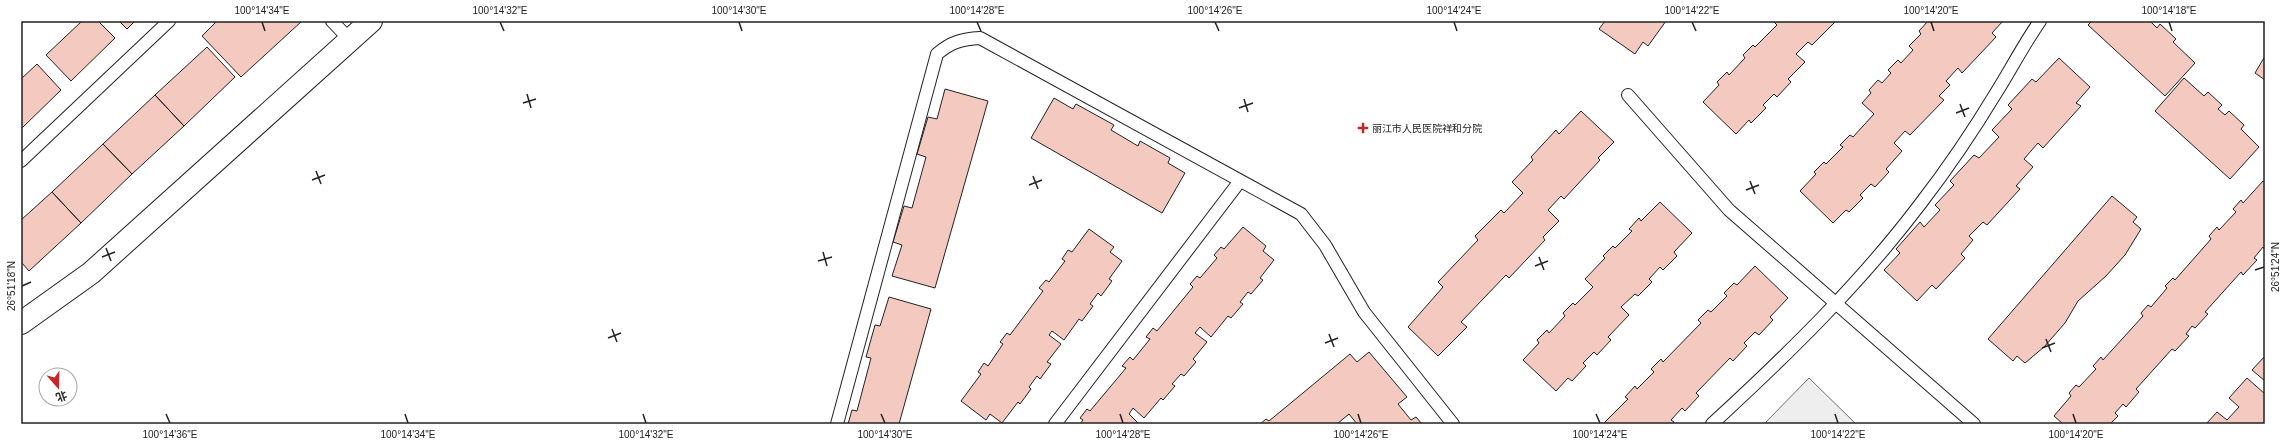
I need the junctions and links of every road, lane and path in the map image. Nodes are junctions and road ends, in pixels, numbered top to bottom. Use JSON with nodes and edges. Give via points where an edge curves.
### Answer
{"nodes":[{"id":1,"x":169,"y":21,"type":"edge"},
{"id":2,"x":332,"y":21,"type":"edge"},
{"id":3,"x":372,"y":21,"type":"edge"},
{"id":4,"x":2040,"y":21,"type":"edge"},
{"id":5,"x":350,"y":40,"type":"junction"},
{"id":6,"x":1628,"y":95,"type":"dead end"},
{"id":7,"x":21,"y":161,"type":"edge"},
{"id":8,"x":1240,"y":181,"type":"junction"},
{"id":9,"x":1836,"y":304,"type":"junction"},
{"id":10,"x":21,"y":323,"type":"edge"},
{"id":11,"x":837,"y":424,"type":"edge"},
{"id":12,"x":1055,"y":424,"type":"edge"},
{"id":13,"x":1453,"y":424,"type":"edge"},
{"id":14,"x":1712,"y":424,"type":"edge"},
{"id":15,"x":1974,"y":424,"type":"edge"}],
"edges":[{"from":1,"to":7,"type":"lane"},
{"from":2,"to":5,"type":"lane"},
{"from":3,"to":5,"type":"street"},
{"from":4,"to":9,"type":"lane","via":[[1996,94],[1921,203]]},
{"from":5,"to":10,"type":"street","via":[[91,273]]},
{"from":6,"to":9,"type":"lane","via":[[1728,210]]},
{"from":8,"to":11,"type":"lane","via":[[980,38],[962,39],[945,47],[937,54]]},
{"from":8,"to":12,"type":"lane"},
{"from":8,"to":13,"type":"lane","via":[[1300,214],[1314,229],[1364,312]]},
{"from":9,"to":14,"type":"lane"},
{"from":9,"to":15,"type":"lane"}]}
